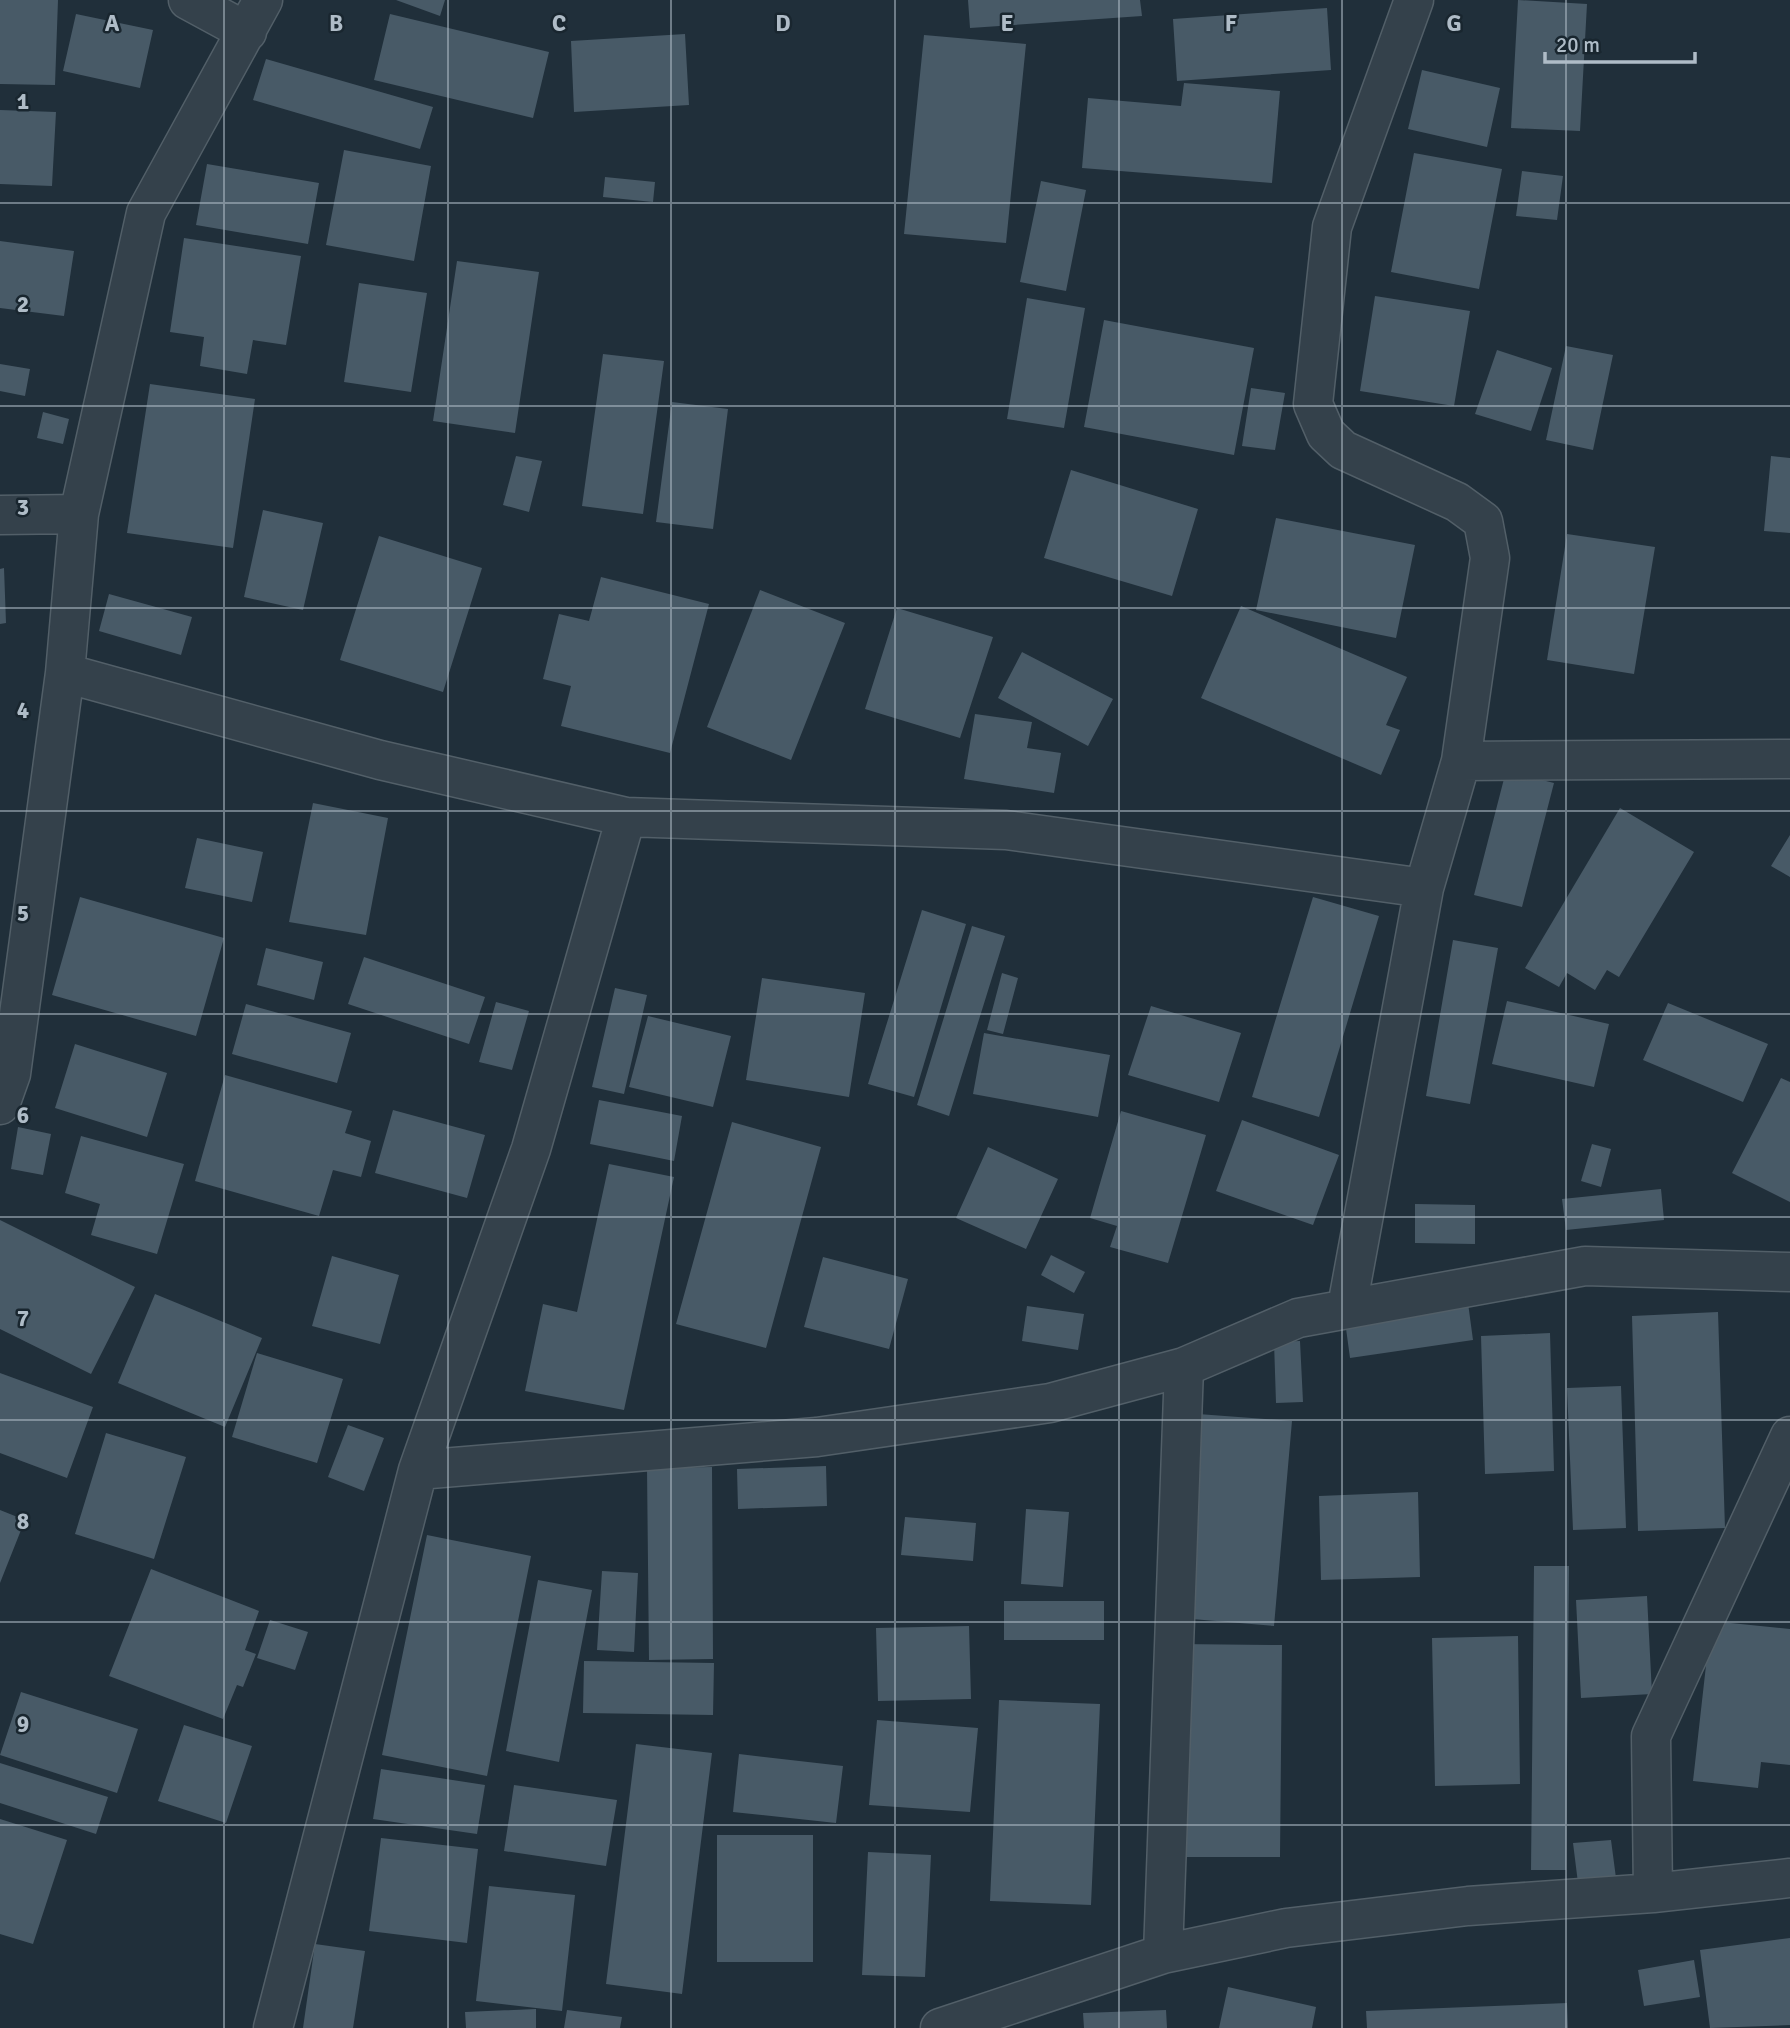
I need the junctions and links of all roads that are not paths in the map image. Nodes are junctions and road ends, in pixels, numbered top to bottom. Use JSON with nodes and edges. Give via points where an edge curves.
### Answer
{"nodes":[{"id":1,"x":188,"y":0,"type":"edge"},
{"id":2,"x":1414,"y":0,"type":"edge"},
{"id":3,"x":255,"y":16,"type":"edge"},
{"id":4,"x":79,"y":514,"type":"junction"},
{"id":5,"x":0,"y":515,"type":"edge"},
{"id":6,"x":65,"y":673,"type":"junction"},
{"id":7,"x":1790,"y":759,"type":"edge"},
{"id":8,"x":1461,"y":761,"type":"junction"},
{"id":9,"x":626,"y":817,"type":"junction"},
{"id":10,"x":1424,"y":888,"type":"junction"},
{"id":11,"x":0,"y":1105,"type":"edge"},
{"id":12,"x":1790,"y":1272,"type":"edge"},
{"id":13,"x":1348,"y":1307,"type":"junction"},
{"id":14,"x":1184,"y":1367,"type":"junction"},
{"id":15,"x":1790,"y":1436,"type":"edge"},
{"id":16,"x":418,"y":1470,"type":"junction"},
{"id":17,"x":1790,"y":1878,"type":"edge"},
{"id":18,"x":1653,"y":1893,"type":"junction"},
{"id":19,"x":1163,"y":1954,"type":"junction"},
{"id":20,"x":272,"y":2028,"type":"edge"},
{"id":21,"x":940,"y":2028,"type":"edge"}],
"edges":[{"from":1,"to":3,"type":"street"},
{"from":2,"to":8,"type":"street","via":[[1332,227],[1313,404],[1326,434],[1343,450],[1457,502],[1483,521],[1490,558]]},
{"from":3,"to":4,"type":"street","via":[[146,213]]},
{"from":4,"to":5,"type":"street"},
{"from":4,"to":6,"type":"street"},
{"from":6,"to":9,"type":"street","via":[[380,760]]},
{"from":6,"to":11,"type":"street","via":[[11,1074]]},
{"from":7,"to":8,"type":"street"},
{"from":8,"to":10,"type":"street"},
{"from":9,"to":10,"type":"street","via":[[1006,830]]},
{"from":9,"to":16,"type":"street","via":[[531,1149]]},
{"from":10,"to":13,"type":"street"},
{"from":12,"to":13,"type":"street","via":[[1585,1266]]},
{"from":13,"to":14,"type":"street","via":[[1298,1318]]},
{"from":14,"to":16,"type":"street","via":[[1050,1403],[817,1437]]},
{"from":14,"to":19,"type":"street"},
{"from":15,"to":18,"type":"street","via":[[1651,1736]]},
{"from":16,"to":20,"type":"street"},
{"from":17,"to":18,"type":"street"},
{"from":18,"to":19,"type":"street","via":[[1468,1906],[1286,1928]]},
{"from":19,"to":21,"type":"street"}]}
